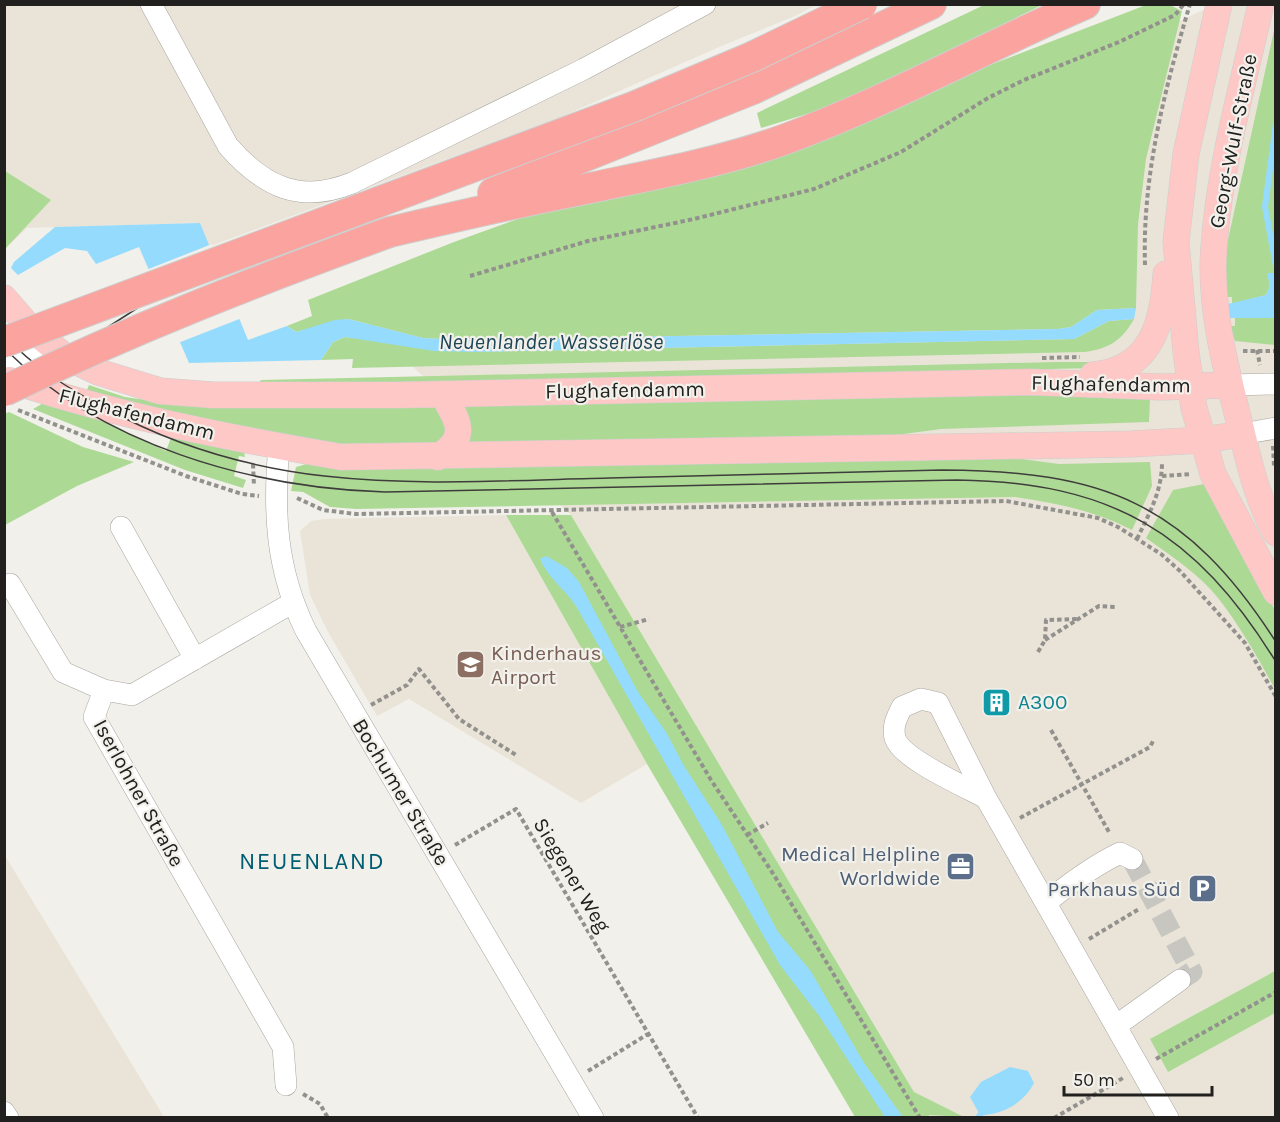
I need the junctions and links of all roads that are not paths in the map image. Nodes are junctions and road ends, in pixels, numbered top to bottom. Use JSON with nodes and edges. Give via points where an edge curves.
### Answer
{"nodes":[{"id":1,"x":151,"y":4,"type":"edge"},
{"id":2,"x":705,"y":4,"type":"edge"},
{"id":3,"x":862,"y":4,"type":"edge"},
{"id":4,"x":931,"y":4,"type":"edge"},
{"id":5,"x":1085,"y":4,"type":"edge"},
{"id":6,"x":1219,"y":4,"type":"edge"},
{"id":7,"x":1261,"y":4,"type":"edge"},
{"id":8,"x":390,"y":232,"type":"junction"},
{"id":9,"x":1176,"y":242,"type":"junction"},
{"id":10,"x":4,"y":298,"type":"edge"},
{"id":11,"x":53,"y":347,"type":"junction"},
{"id":12,"x":11,"y":348,"type":"edge"},
{"id":13,"x":4,"y":370,"type":"edge"},
{"id":14,"x":4,"y":378,"type":"edge"},
{"id":15,"x":1037,"y":383,"type":"junction"},
{"id":16,"x":1275,"y":384,"type":"edge"},
{"id":17,"x":1230,"y":385,"type":"junction"},
{"id":18,"x":1190,"y":386,"type":"junction"},
{"id":19,"x":442,"y":394,"type":"junction"},
{"id":20,"x":10,"y":400,"type":"edge"},
{"id":21,"x":1275,"y":428,"type":"edge"},
{"id":22,"x":1242,"y":434,"type":"junction"},
{"id":23,"x":1203,"y":440,"type":"junction"},
{"id":24,"x":279,"y":446,"type":"junction"},
{"id":25,"x":438,"y":457,"type":"junction"},
{"id":26,"x":121,"y":528,"type":"dead end"},
{"id":27,"x":1275,"y":533,"type":"edge"},
{"id":28,"x":10,"y":584,"type":"dead end"},
{"id":29,"x":1275,"y":592,"type":"edge"},
{"id":30,"x":292,"y":603,"type":"junction"},
{"id":31,"x":195,"y":659,"type":"junction"},
{"id":32,"x":104,"y":690,"type":"junction"},
{"id":33,"x":986,"y":798,"type":"junction"},
{"id":34,"x":1132,"y":859,"type":"dead end"},
{"id":35,"x":1047,"y":902,"type":"junction"},
{"id":36,"x":1180,"y":980,"type":"tunnel mouth"},
{"id":37,"x":1117,"y":1025,"type":"junction"},
{"id":38,"x":286,"y":1085,"type":"road end"},
{"id":39,"x":4,"y":1112,"type":"edge"},
{"id":40,"x":8,"y":1118,"type":"edge"},
{"id":41,"x":593,"y":1118,"type":"edge"},
{"id":42,"x":1168,"y":1118,"type":"edge"}],
"edges":[{"from":1,"to":2,"type":"street","via":[[218,130],[240,159],[281,187],[306,194],[333,191],[584,69]]},
{"from":3,"to":12,"type":"highway","bridge":true,"via":[[752,57],[633,107]]},
{"from":4,"to":8,"type":"highway","via":[[753,89]]},
{"from":5,"to":8,"type":"highway","via":[[875,103],[783,140],[671,171]]},
{"from":6,"to":9,"type":"main road","name":"Georg-Wulf-Straße","via":[[1185,154]]},
{"from":7,"to":17,"type":"main road","name":"Georg-Wulf-Straße","via":[[1227,155],[1213,247],[1215,304]]},
{"from":8,"to":20,"type":"highway","bridge":true,"via":[[226,292],[103,343]]},
{"from":9,"to":15,"type":"main road","via":[[1166,273],[1159,328],[1131,364],[1114,374],[1058,376]]},
{"from":9,"to":18,"type":"main road","name":"Georg-Wulf-Straße"},
{"from":10,"to":11,"type":"main road","name":"Flughafendamm"},
{"from":11,"to":12,"type":"street"},
{"from":11,"to":19,"type":"main road","name":"Flughafendamm","via":[[98,372],[160,392],[250,397]]},
{"from":12,"to":13,"type":"street"},
{"from":14,"to":24,"type":"main road","name":"Flughafendamm","via":[[147,419]]},
{"from":15,"to":18,"type":"main road","name":"Flughafendamm"},
{"from":15,"to":19,"type":"main road","name":"Flughafendamm"},
{"from":16,"to":17,"type":"street","name":"Flughafendamm"},
{"from":17,"to":18,"type":"main road","name":"Flughafendamm"},
{"from":17,"to":22,"type":"main road","name":"Georg-Wulf-Straße"},
{"from":18,"to":23,"type":"main road","name":"Georg-Wulf-Straße"},
{"from":19,"to":25,"type":"main road","via":[[458,419],[459,432],[452,448]]},
{"from":21,"to":22,"type":"street","name":"Flughafendamm"},
{"from":22,"to":23,"type":"main road","name":"Flughafendamm"},
{"from":22,"to":27,"type":"main road","name":"Georg-Wulf-Straße"},
{"from":23,"to":25,"type":"main road","name":"Flughafendamm"},
{"from":23,"to":29,"type":"main road","name":"Georg-Wulf-Straße","via":[[1224,497]]},
{"from":24,"to":25,"type":"main road","name":"Flughafendamm","via":[[341,457]]},
{"from":24,"to":30,"type":"street","name":"Bochumer Straße","via":[[265,497]]},
{"from":26,"to":31,"type":"street"},
{"from":28,"to":32,"type":"street","via":[[63,672]]},
{"from":30,"to":31,"type":"street","name":"Iserlohner Straße"},
{"from":30,"to":41,"type":"street","name":"Bochumer Straße"},
{"from":31,"to":32,"type":"street","name":"Iserlohner Straße","via":[[132,695]]},
{"from":32,"to":38,"type":"street","name":"Iserlohner Straße","via":[[94,717],[283,1047]]},
{"from":33,"to":33,"type":"street","via":[[938,703],[921,699],[902,707],[894,723],[895,740],[906,753]]},
{"from":33,"to":35,"type":"street"},
{"from":34,"to":35,"type":"street","via":[[1120,853],[1104,861]]},
{"from":35,"to":37,"type":"street"},
{"from":36,"to":37,"type":"street"},
{"from":37,"to":42,"type":"street"},
{"from":39,"to":40,"type":"street"}]}
